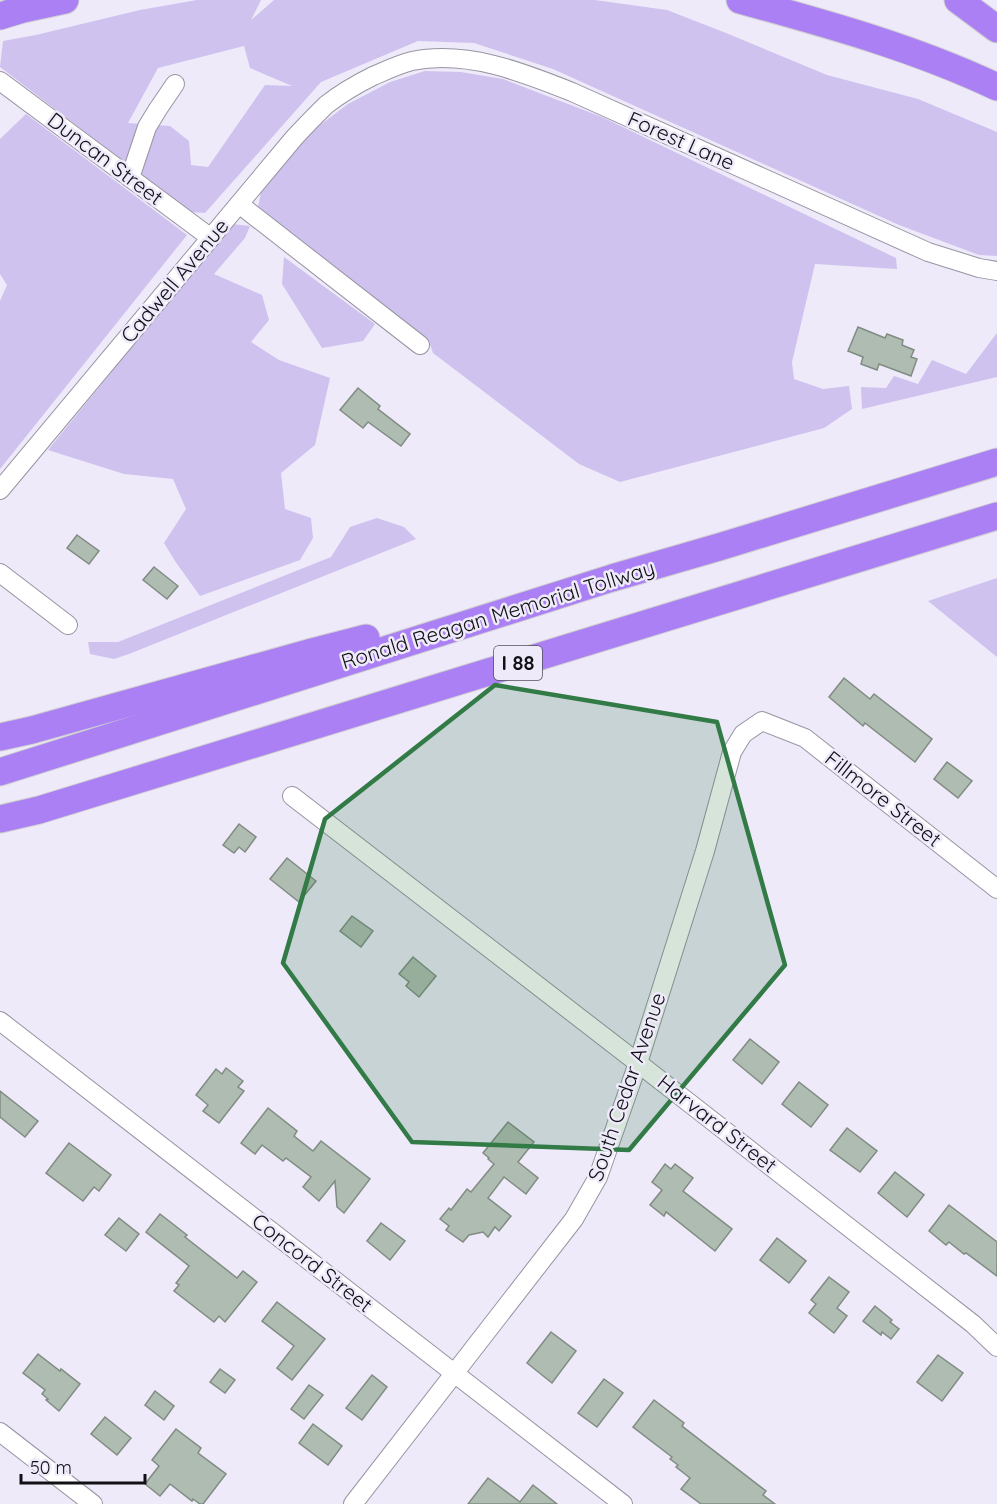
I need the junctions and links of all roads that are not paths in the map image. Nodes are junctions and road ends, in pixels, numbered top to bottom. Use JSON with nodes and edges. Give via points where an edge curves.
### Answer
{"nodes":[{"id":1,"x":65,"y":0,"type":"edge"},
{"id":2,"x":740,"y":0,"type":"edge"},
{"id":3,"x":965,"y":5,"type":"edge"},
{"id":4,"x":0,"y":16,"type":"edge"},
{"id":5,"x":997,"y":29,"type":"edge"},
{"id":6,"x":0,"y":81,"type":"edge"},
{"id":7,"x":360,"y":83,"type":"joint"},
{"id":8,"x":176,"y":84,"type":"dead end"},
{"id":9,"x":997,"y":87,"type":"edge"},
{"id":10,"x":130,"y":178,"type":"junction"},
{"id":11,"x":239,"y":204,"type":"junction"},
{"id":12,"x":211,"y":238,"type":"junction"},
{"id":13,"x":997,"y":271,"type":"edge"},
{"id":14,"x":420,"y":345,"type":"dead end"},
{"id":15,"x":997,"y":462,"type":"edge"},
{"id":16,"x":0,"y":490,"type":"edge"},
{"id":17,"x":997,"y":516,"type":"edge"},
{"id":18,"x":0,"y":573,"type":"edge"},
{"id":19,"x":612,"y":578,"type":"junction"},
{"id":20,"x":68,"y":625,"type":"dead end"},
{"id":21,"x":762,"y":720,"type":"joint"},
{"id":22,"x":0,"y":737,"type":"edge"},
{"id":23,"x":0,"y":772,"type":"edge"},
{"id":24,"x":292,"y":796,"type":"dead end"},
{"id":25,"x":0,"y":821,"type":"edge"},
{"id":26,"x":997,"y":889,"type":"edge"},
{"id":27,"x":0,"y":1021,"type":"edge"},
{"id":28,"x":638,"y":1063,"type":"junction"},
{"id":29,"x":997,"y":1347,"type":"edge"},
{"id":30,"x":455,"y":1373,"type":"junction"},
{"id":31,"x":0,"y":1432,"type":"edge"},
{"id":32,"x":93,"y":1504,"type":"edge"},
{"id":33,"x":353,"y":1504,"type":"edge"},
{"id":34,"x":623,"y":1504,"type":"edge"}],
"edges":[{"from":1,"to":4,"type":"highway"},
{"from":2,"to":9,"type":"highway","via":[[916,53]]},
{"from":3,"to":5,"type":"highway"},
{"from":6,"to":10,"type":"street","name":"Duncan Street"},
{"from":7,"to":11,"type":"street","name":"Cadwell Avenue","via":[[328,104],[294,138]]},
{"from":7,"to":13,"type":"street","name":"Forest Lane","via":[[411,61],[447,57],[523,72],[928,252]]},
{"from":8,"to":10,"type":"street","via":[[147,126]]},
{"from":10,"to":12,"type":"street","name":"Duncan Street"},
{"from":11,"to":12,"type":"street","name":"Cadwell Avenue"},
{"from":11,"to":14,"type":"street"},
{"from":12,"to":16,"type":"street","name":"Cadwell Avenue"},
{"from":15,"to":19,"type":"highway","name":"Ronald Reagan Memorial Tollway","number":"I 88"},
{"from":17,"to":25,"type":"highway","number":"I 88"},
{"from":18,"to":20,"type":"street"},
{"from":19,"to":22,"type":"highway","via":[[312,652]]},
{"from":19,"to":23,"type":"highway","name":"Ronald Reagan Memorial Tollway","number":"I 88"},
{"from":21,"to":26,"type":"street","name":"Fillmore Street","via":[[805,738]]},
{"from":21,"to":28,"type":"street","name":"South Cedar Avenue","via":[[743,734],[732,752]]},
{"from":24,"to":28,"type":"street","name":"Harvard Street"},
{"from":27,"to":30,"type":"street","name":"Concord Street"},
{"from":28,"to":29,"type":"street","name":"Harvard Street","via":[[973,1324]]},
{"from":28,"to":30,"type":"street","name":"South Cedar Avenue","via":[[598,1177],[579,1211]]},
{"from":30,"to":33,"type":"street","name":"South Cedar Avenue"},
{"from":30,"to":34,"type":"street","name":"Concord Street"},
{"from":31,"to":32,"type":"street"}]}
